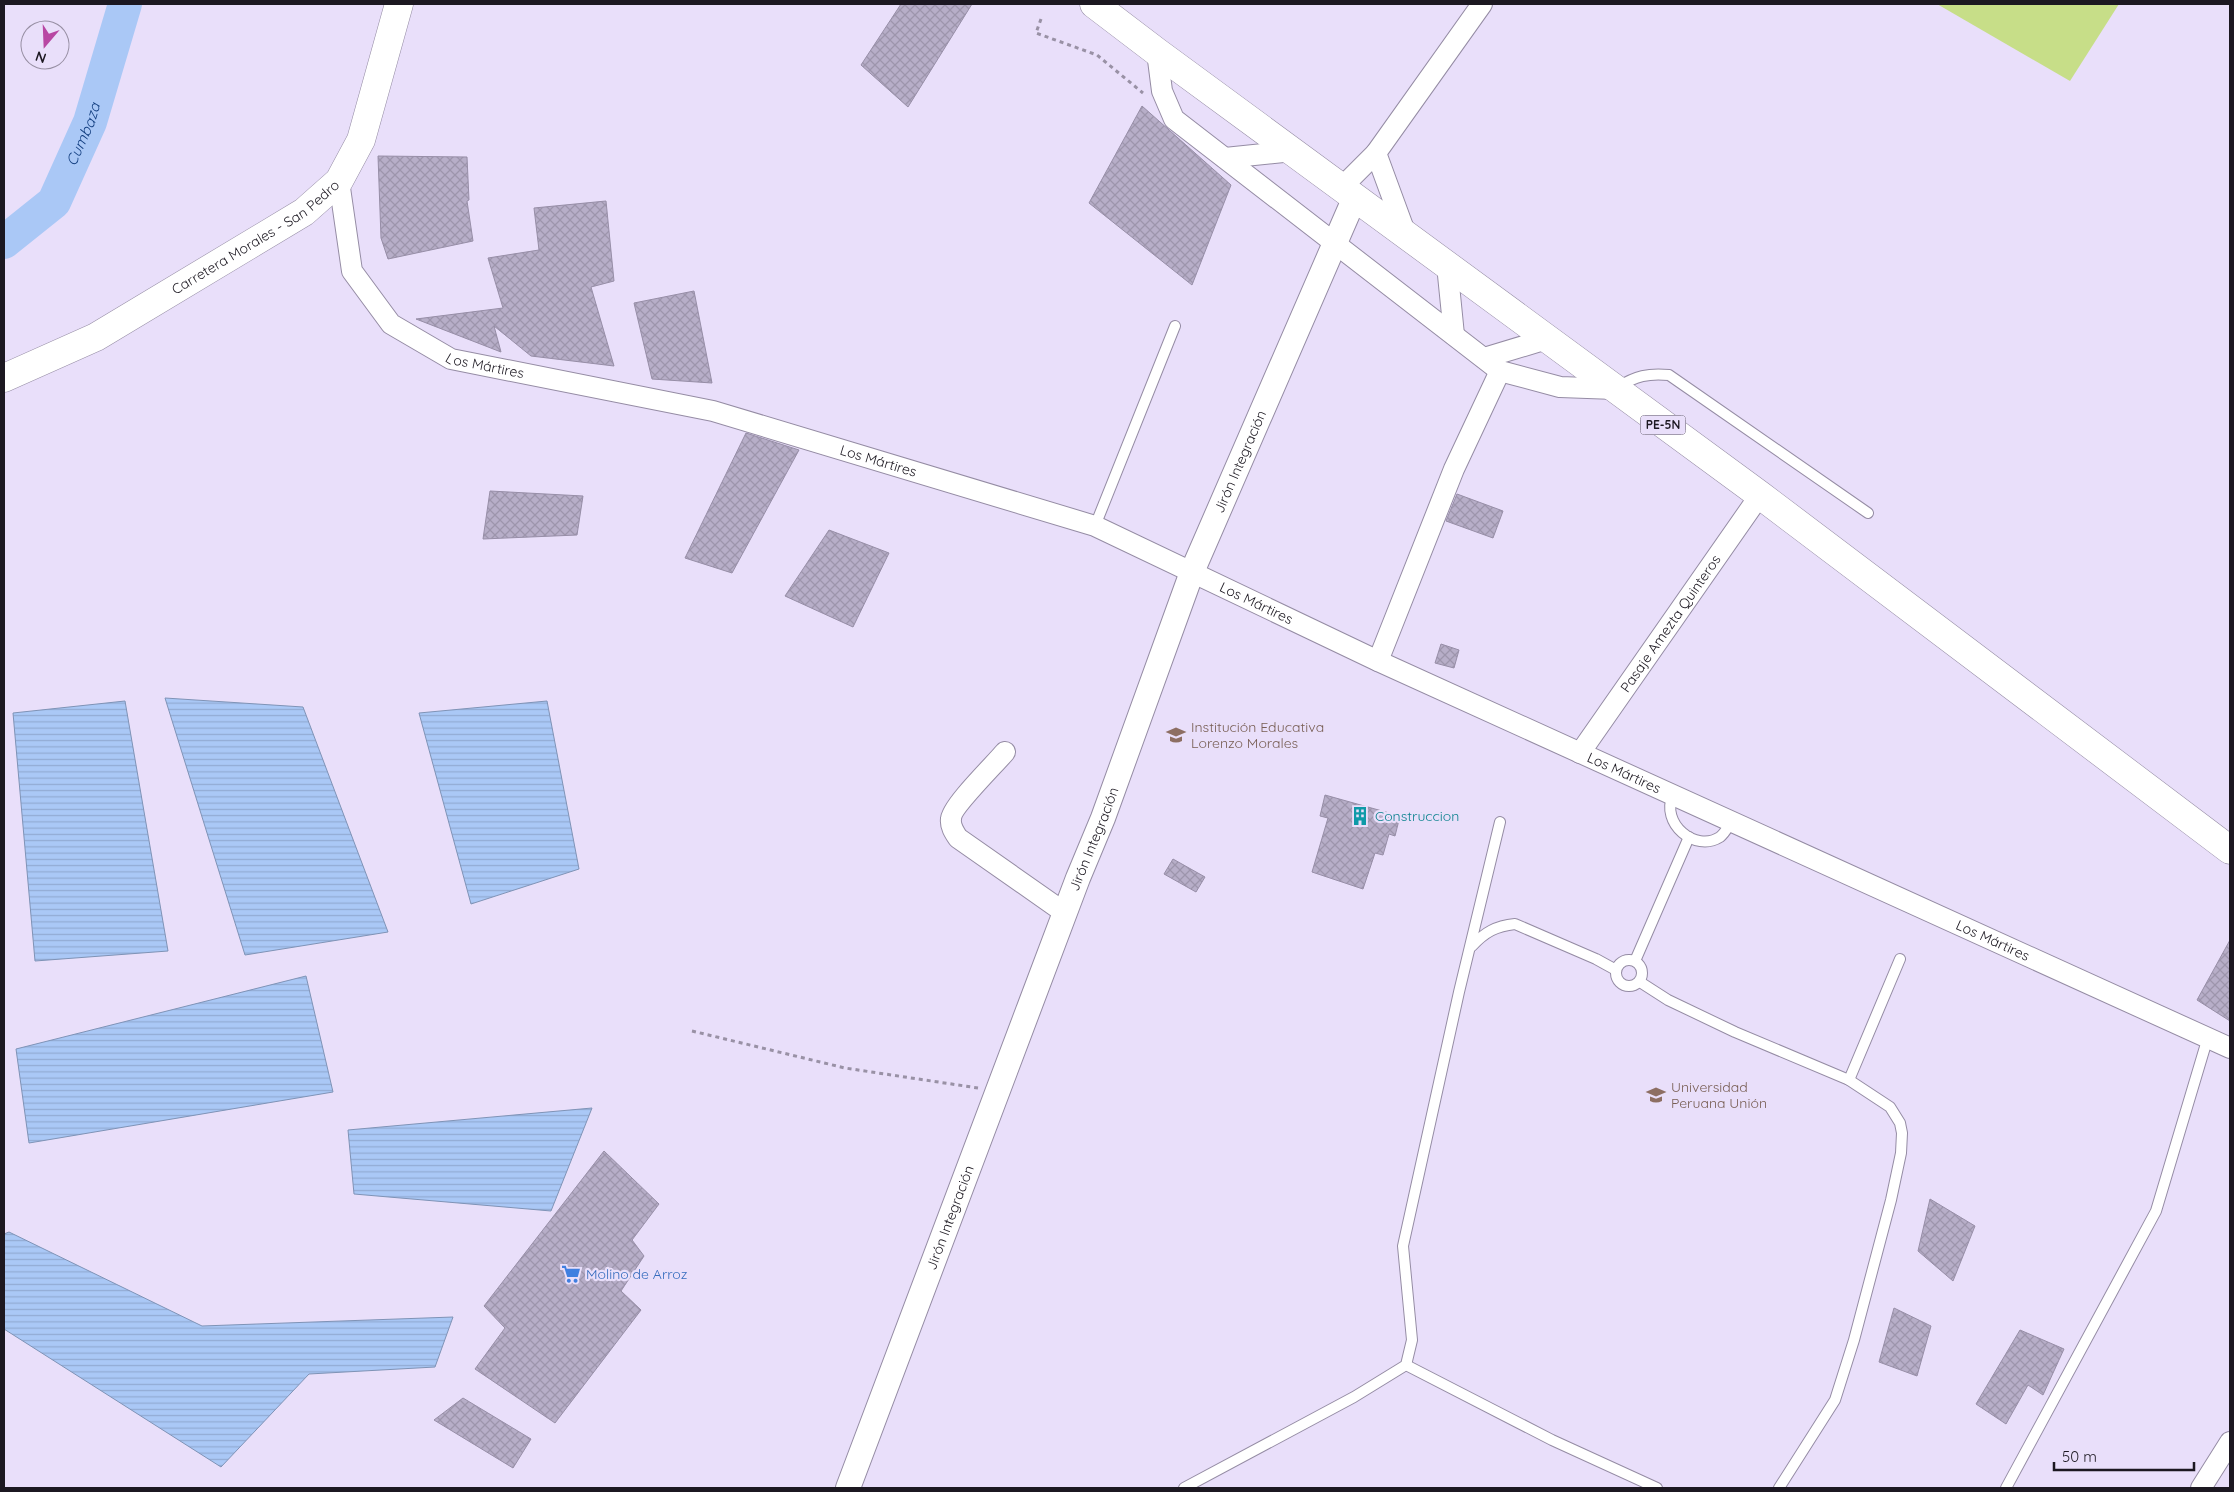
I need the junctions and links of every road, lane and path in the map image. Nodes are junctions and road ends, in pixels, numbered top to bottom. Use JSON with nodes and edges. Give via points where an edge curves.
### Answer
{"nodes":[{"id":1,"x":399,"y":4,"type":"edge"},
{"id":2,"x":1094,"y":4,"type":"edge"},
{"id":3,"x":1482,"y":4,"type":"edge"},
{"id":4,"x":1041,"y":19,"type":"dead end"},
{"id":5,"x":1157,"y":52,"type":"junction"},
{"id":6,"x":1146,"y":96,"type":"dead end"},
{"id":7,"x":1293,"y":151,"type":"junction"},
{"id":8,"x":1376,"y":154,"type":"junction"},
{"id":9,"x":1225,"y":158,"type":"junction"},
{"id":10,"x":339,"y":181,"type":"junction"},
{"id":11,"x":1348,"y":192,"type":"junction"},
{"id":12,"x":1405,"y":232,"type":"junction"},
{"id":13,"x":1335,"y":243,"type":"junction"},
{"id":14,"x":1447,"y":265,"type":"junction"},
{"id":15,"x":1175,"y":326,"type":"dead end"},
{"id":16,"x":1454,"y":335,"type":"junction"},
{"id":17,"x":1547,"y":339,"type":"junction"},
{"id":18,"x":1484,"y":358,"type":"junction"},
{"id":19,"x":1500,"y":371,"type":"junction"},
{"id":20,"x":4,"y":378,"type":"edge"},
{"id":21,"x":1614,"y":389,"type":"junction"},
{"id":22,"x":1760,"y":495,"type":"junction"},
{"id":23,"x":1868,"y":513,"type":"dead end"},
{"id":24,"x":1095,"y":526,"type":"junction"},
{"id":25,"x":1192,"y":572,"type":"junction"},
{"id":26,"x":1378,"y":661,"type":"junction"},
{"id":27,"x":1005,"y":752,"type":"dead end"},
{"id":28,"x":1580,"y":753,"type":"junction"},
{"id":29,"x":1673,"y":795,"type":"junction"},
{"id":30,"x":1500,"y":822,"type":"dead end"},
{"id":31,"x":1732,"y":822,"type":"junction"},
{"id":32,"x":1689,"y":837,"type":"junction"},
{"id":33,"x":2228,"y":846,"type":"edge"},
{"id":34,"x":1065,"y":913,"type":"junction"},
{"id":35,"x":1470,"y":949,"type":"junction"},
{"id":36,"x":1900,"y":959,"type":"dead end"},
{"id":37,"x":1635,"y":961,"type":"junction"},
{"id":38,"x":1616,"y":970,"type":"junction"},
{"id":39,"x":1640,"y":982,"type":"junction"},
{"id":40,"x":692,"y":1031,"type":"dead end"},
{"id":41,"x":2208,"y":1037,"type":"junction"},
{"id":42,"x":2230,"y":1048,"type":"edge"},
{"id":43,"x":1849,"y":1080,"type":"junction"},
{"id":44,"x":999,"y":1091,"type":"junction"},
{"id":45,"x":1406,"y":1365,"type":"junction"},
{"id":46,"x":2230,"y":1442,"type":"edge"},
{"id":47,"x":848,"y":1488,"type":"edge"},
{"id":48,"x":1184,"y":1488,"type":"edge"},
{"id":49,"x":1657,"y":1488,"type":"edge"},
{"id":50,"x":1779,"y":1488,"type":"edge"},
{"id":51,"x":2006,"y":1488,"type":"edge"},
{"id":52,"x":2200,"y":1488,"type":"edge"}],
"edges":[{"from":1,"to":10,"type":"main road","name":"Carretera Morales - San Pedro","via":[[361,140]]},
{"from":2,"to":5,"type":"main road","number":"PE-5N"},
{"from":3,"to":8,"type":"street"},
{"from":4,"to":6,"type":"path","via":[[1036,33],[1097,55]]},
{"from":5,"to":7,"type":"main road","number":"PE-5N"},
{"from":5,"to":9,"type":"street","via":[[1162,91],[1174,119]]},
{"from":7,"to":9,"type":"street"},
{"from":7,"to":11,"type":"main road","number":"PE-5N"},
{"from":8,"to":11,"type":"street"},
{"from":8,"to":12,"type":"street"},
{"from":9,"to":13,"type":"street"},
{"from":10,"to":20,"type":"main road","name":"Carretera Morales - San Pedro","via":[[304,212],[96,337]]},
{"from":10,"to":24,"type":"street","name":"Los Mártires","via":[[352,271],[391,324],[451,359],[713,411]]},
{"from":11,"to":12,"type":"main road","number":"PE-5N"},
{"from":11,"to":13,"type":"street","name":"Jirón Integración"},
{"from":12,"to":14,"type":"main road","number":"PE-5N"},
{"from":13,"to":16,"type":"street"},
{"from":13,"to":25,"type":"street","name":"Jirón Integración"},
{"from":14,"to":16,"type":"street"},
{"from":14,"to":17,"type":"main road","number":"PE-5N"},
{"from":15,"to":24,"type":"lane"},
{"from":16,"to":18,"type":"street"},
{"from":17,"to":18,"type":"street"},
{"from":17,"to":21,"type":"main road","number":"PE-5N"},
{"from":18,"to":19,"type":"street"},
{"from":19,"to":21,"type":"street","via":[[1560,387]]},
{"from":19,"to":26,"type":"street","via":[[1454,469]]},
{"from":21,"to":22,"type":"main road","number":"PE-5N"},
{"from":21,"to":23,"type":"lane","via":[[1634,377],[1650,373],[1669,376]]},
{"from":22,"to":28,"type":"street","name":"Pasaje Amezta Quinteros"},
{"from":22,"to":33,"type":"main road","number":"PE-5N"},
{"from":24,"to":25,"type":"street","name":"Los Mártires"},
{"from":25,"to":26,"type":"street","name":"Los Mártires"},
{"from":25,"to":34,"type":"street","name":"Jirón Integración"},
{"from":26,"to":28,"type":"street","name":"Los Mártires"},
{"from":27,"to":34,"type":"street","via":[[956,806],[950,818],[952,829],[958,838]]},
{"from":28,"to":29,"type":"street","name":"Los Mártires"},
{"from":29,"to":31,"type":"street","name":"Los Mártires"},
{"from":29,"to":32,"type":"lane","via":[[1670,817]]},
{"from":30,"to":35,"type":"lane"},
{"from":31,"to":32,"type":"lane","via":[[1726,831],[1713,839]]},
{"from":31,"to":41,"type":"street","name":"Los Mártires"},
{"from":32,"to":37,"type":"lane"},
{"from":34,"to":44,"type":"street","name":"Jirón Integración"},
{"from":35,"to":38,"type":"lane","via":[[1490,930],[1515,924],[1596,958]]},
{"from":35,"to":45,"type":"lane","via":[[1403,1246],[1412,1340]]},
{"from":36,"to":43,"type":"lane"},
{"from":37,"to":38,"type":"lane","via":[[1624,961]]},
{"from":37,"to":39,"type":"lane","via":[[1642,970]]},
{"from":38,"to":39,"type":"lane","via":[[1616,976],[1623,985],[1629,987]]},
{"from":39,"to":43,"type":"lane","via":[[1668,1000],[1735,1032]]},
{"from":40,"to":44,"type":"path","via":[[845,1068]]},
{"from":41,"to":42,"type":"street","name":"Los Mártires"},
{"from":41,"to":51,"type":"lane","via":[[2156,1211]]},
{"from":43,"to":50,"type":"lane","via":[[1883,1101],[1896,1114],[1902,1133],[1901,1153],[1854,1340],[1835,1400]]},
{"from":44,"to":47,"type":"street","name":"Jirón Integración"},
{"from":45,"to":48,"type":"lane","via":[[1354,1397]]},
{"from":45,"to":49,"type":"lane","via":[[1552,1440]]},
{"from":46,"to":52,"type":"street"}]}
